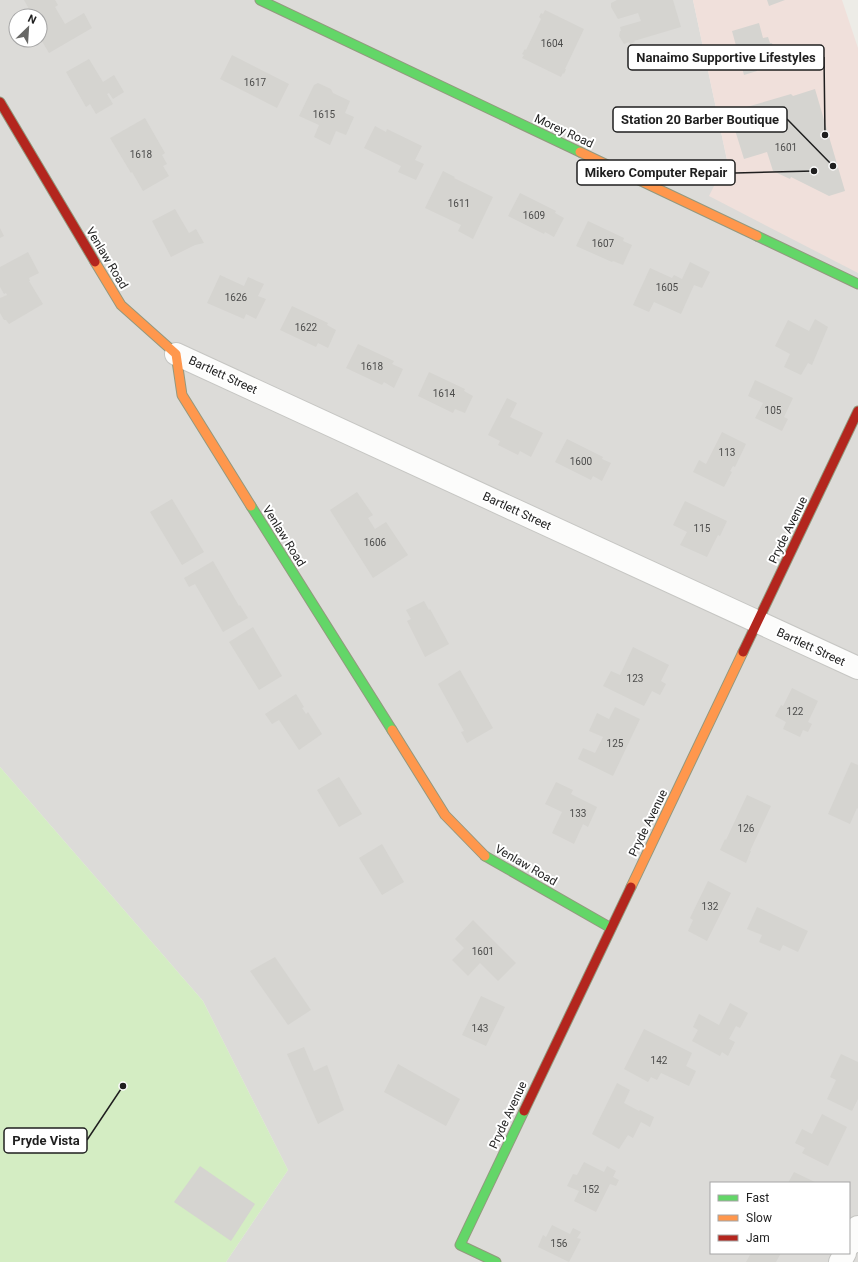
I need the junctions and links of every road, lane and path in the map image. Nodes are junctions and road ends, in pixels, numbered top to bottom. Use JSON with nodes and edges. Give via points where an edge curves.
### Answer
{"nodes":[{"id":1,"x":260,"y":0,"type":"edge"},
{"id":2,"x":0,"y":102,"type":"edge"},
{"id":3,"x":858,"y":284,"type":"edge"},
{"id":4,"x":176,"y":354,"type":"junction"},
{"id":5,"x":858,"y":411,"type":"edge"},
{"id":6,"x":757,"y":622,"type":"junction"},
{"id":7,"x":858,"y":668,"type":"edge"},
{"id":8,"x":611,"y":928,"type":"junction"},
{"id":9,"x":858,"y":1227,"type":"edge"},
{"id":10,"x":850,"y":1242,"type":"edge"},
{"id":11,"x":496,"y":1262,"type":"edge"}],
"edges":[{"from":1,"to":3,"type":"street","name":"Morey Road"},
{"from":2,"to":4,"type":"street","name":"Venlaw Road","via":[[121,305]]},
{"from":4,"to":6,"type":"street","name":"Bartlett Street"},
{"from":4,"to":8,"type":"street","name":"Venlaw Road","via":[[182,395],[445,815],[485,856]]},
{"from":5,"to":6,"type":"street","name":"Pryde Avenue"},
{"from":6,"to":7,"type":"street","name":"Bartlett Street"},
{"from":6,"to":8,"type":"street","name":"Pryde Avenue"},
{"from":8,"to":11,"type":"street","name":"Pryde Avenue","via":[[460,1245]]},
{"from":9,"to":10,"type":"street"}]}
